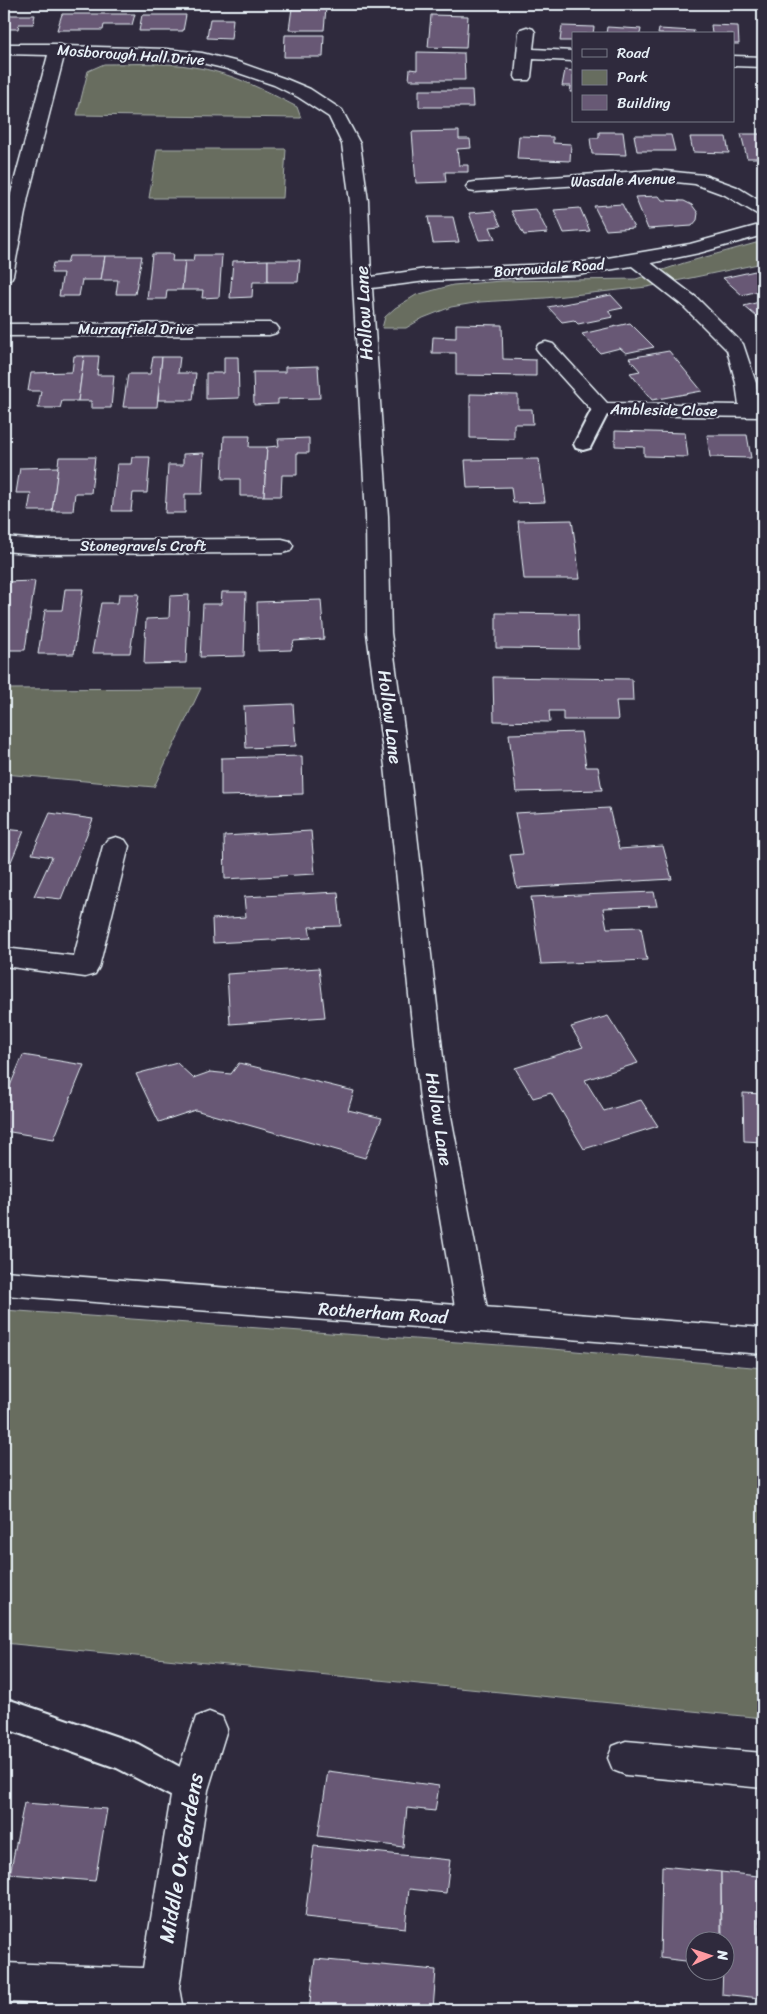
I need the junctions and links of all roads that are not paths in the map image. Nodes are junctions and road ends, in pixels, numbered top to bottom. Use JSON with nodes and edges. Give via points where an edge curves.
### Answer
{"nodes":[{"id":1,"x":527,"y":32,"type":"dead end"},
{"id":2,"x":4,"y":49,"type":"edge"},
{"id":3,"x":58,"y":50,"type":"junction"},
{"id":4,"x":526,"y":54,"type":"junction"},
{"id":5,"x":572,"y":56,"type":"edge"},
{"id":6,"x":734,"y":61,"type":"edge"},
{"id":7,"x":763,"y":62,"type":"edge"},
{"id":8,"x":523,"y":77,"type":"dead end"},
{"id":9,"x":336,"y":114,"type":"joint"},
{"id":10,"x":475,"y":187,"type":"dead end"},
{"id":11,"x":11,"y":197,"type":"edge"},
{"id":12,"x":763,"y":210,"type":"edge"},
{"id":13,"x":763,"y":229,"type":"edge"},
{"id":14,"x":636,"y":260,"type":"junction"},
{"id":15,"x":4,"y":274,"type":"edge"},
{"id":16,"x":362,"y":284,"type":"junction"},
{"id":17,"x":269,"y":329,"type":"dead end"},
{"id":18,"x":4,"y":330,"type":"edge"},
{"id":19,"x":546,"y":348,"type":"dead end"},
{"id":20,"x":601,"y":409,"type":"junction"},
{"id":21,"x":757,"y":411,"type":"edge"},
{"id":22,"x":583,"y":444,"type":"dead end"},
{"id":23,"x":4,"y":544,"type":"edge"},
{"id":24,"x":282,"y":546,"type":"dead end"},
{"id":25,"x":116,"y":846,"type":"dead end"},
{"id":26,"x":4,"y":957,"type":"edge"},
{"id":27,"x":4,"y":1283,"type":"edge"},
{"id":28,"x":473,"y":1319,"type":"junction"},
{"id":29,"x":763,"y":1341,"type":"edge"},
{"id":30,"x":4,"y":1713,"type":"edge"},
{"id":31,"x":210,"y":1729,"type":"dead end"},
{"id":32,"x":626,"y":1758,"type":"dead end"},
{"id":33,"x":763,"y":1771,"type":"edge"},
{"id":34,"x":190,"y":1790,"type":"junction"},
{"id":35,"x":4,"y":1983,"type":"edge"},
{"id":36,"x":161,"y":1999,"type":"edge"}],
"edges":[{"from":1,"to":4,"type":"street"},
{"from":2,"to":3,"type":"street","name":"Mosborough Hall Drive"},
{"from":3,"to":9,"type":"street","name":"Mosborough Hall Drive","via":[[202,58],[288,85]]},
{"from":3,"to":11,"type":"street"},
{"from":4,"to":5,"type":"street"},
{"from":4,"to":8,"type":"street"},
{"from":6,"to":7,"type":"street"},
{"from":9,"to":16,"type":"street","name":"Hollow Lane","via":[[351,144],[360,200]]},
{"from":10,"to":12,"type":"street","name":"Wasdale Avenue","via":[[656,176],[698,179],[731,191]]},
{"from":11,"to":15,"type":"street"},
{"from":13,"to":14,"type":"street","name":"Borrowdale Road","via":[[730,240]]},
{"from":14,"to":16,"type":"street","name":"Borrowdale Road","via":[[578,269],[426,274]]},
{"from":14,"to":21,"type":"street","name":"Ambleside Close","via":[[690,302],[736,348]]},
{"from":16,"to":28,"type":"street","name":"Hollow Lane","via":[[377,516],[379,633],[434,1100]]},
{"from":17,"to":18,"type":"street","name":"Murrayfield Drive"},
{"from":19,"to":20,"type":"street","name":"Ambleside Close"},
{"from":20,"to":21,"type":"street","name":"Ambleside Close"},
{"from":20,"to":22,"type":"lane"},
{"from":23,"to":24,"type":"street","name":"Stonegravels Croft","via":[[38,547]]},
{"from":25,"to":26,"type":"street","via":[[85,967]]},
{"from":27,"to":28,"type":"street","name":"Rotherham Road"},
{"from":28,"to":29,"type":"street","name":"Rotherham Road"},
{"from":30,"to":34,"type":"lane","via":[[126,1755]]},
{"from":31,"to":34,"type":"street","name":"Middle Ox Gardens"},
{"from":32,"to":33,"type":"street"},
{"from":34,"to":36,"type":"street","name":"Middle Ox Gardens"},
{"from":35,"to":36,"type":"street","name":"Middle Ox Gardens"}]}
